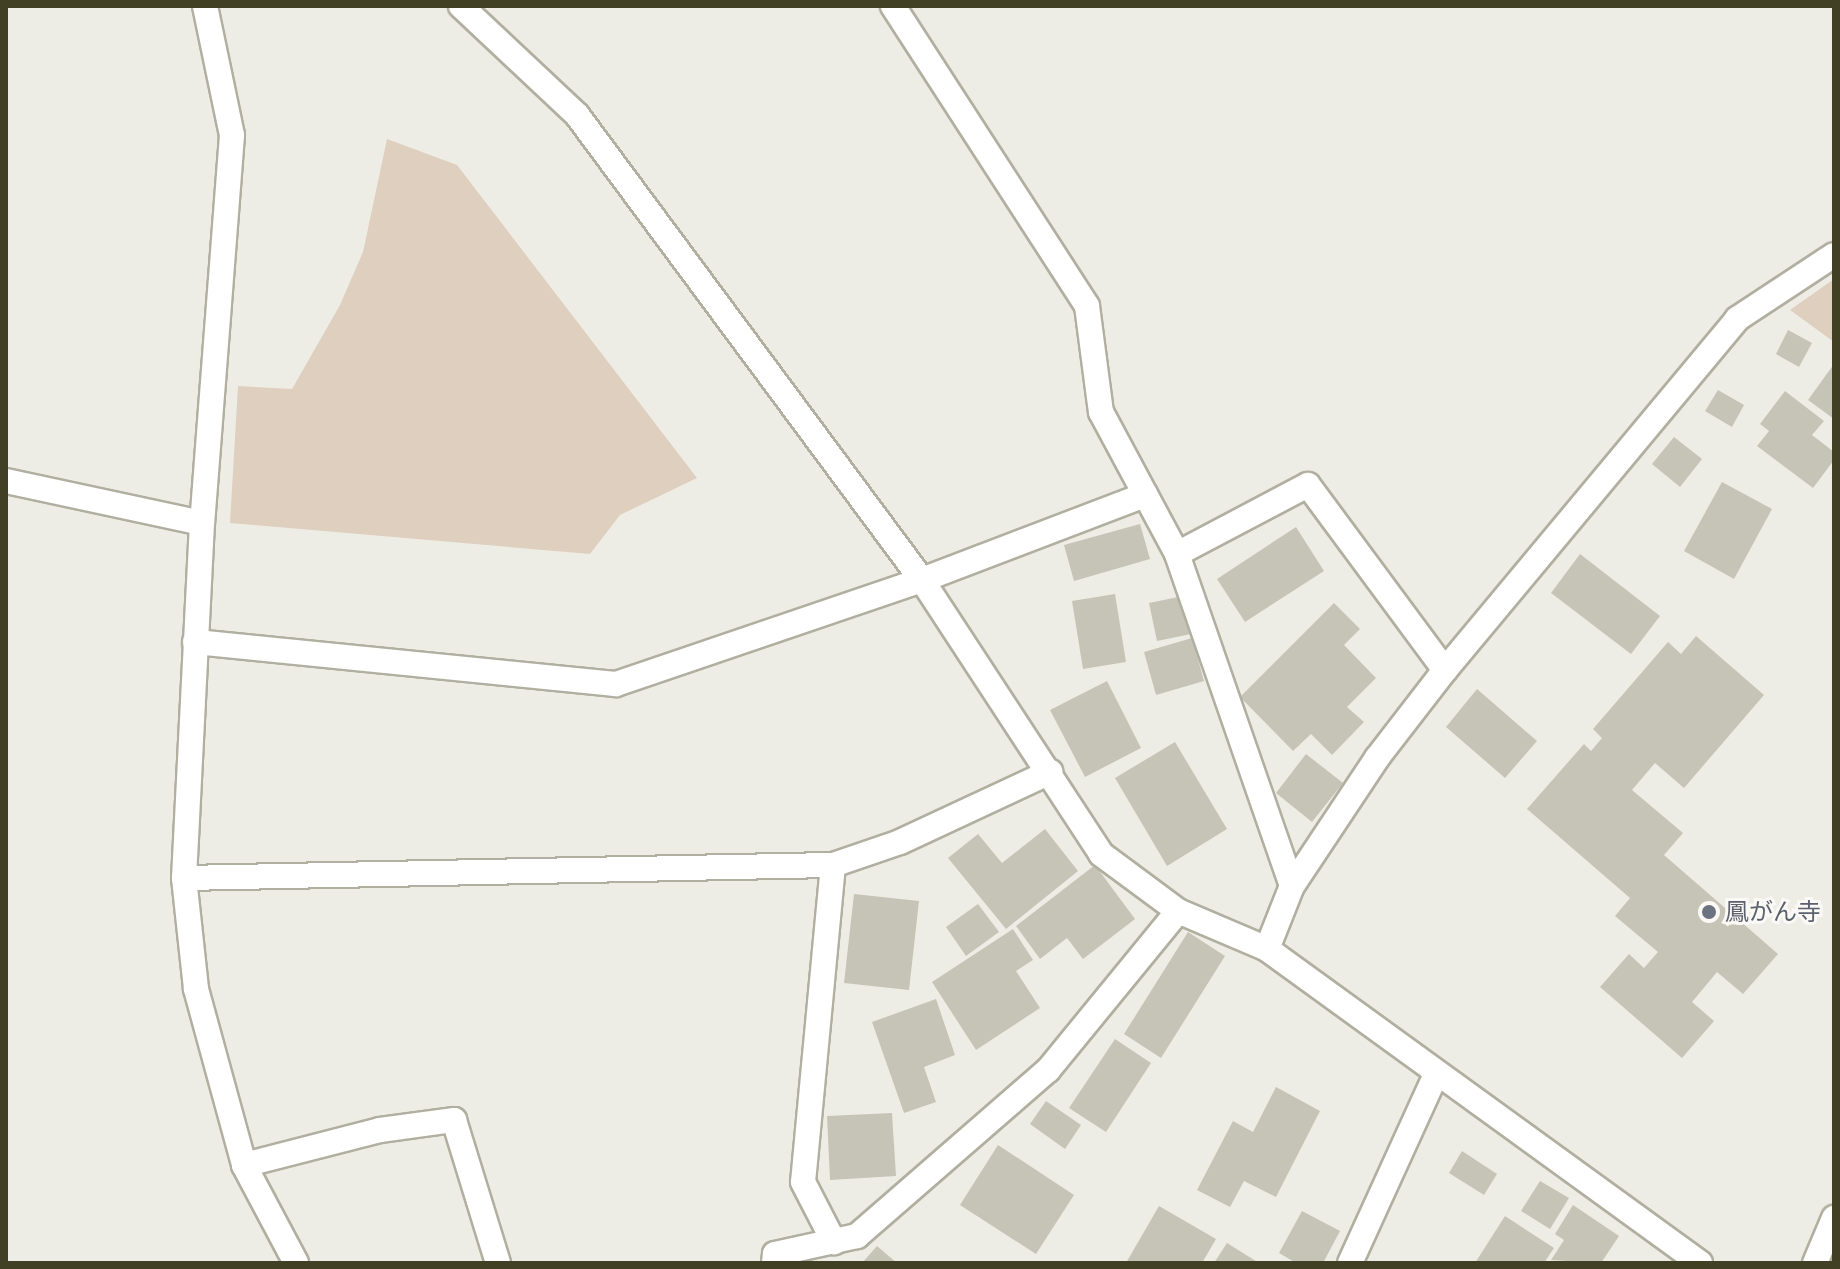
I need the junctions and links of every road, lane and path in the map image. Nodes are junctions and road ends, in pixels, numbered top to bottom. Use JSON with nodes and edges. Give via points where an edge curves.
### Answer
{"nodes":[{"id":1,"x":205,"y":6,"type":"edge"},
{"id":2,"x":461,"y":6,"type":"edge"},
{"id":3,"x":893,"y":6,"type":"edge"},
{"id":4,"x":1834,"y":255,"type":"edge"},
{"id":5,"x":6,"y":481,"type":"edge"},
{"id":6,"x":1145,"y":495,"type":"junction"},
{"id":7,"x":202,"y":523,"type":"junction"},
{"id":8,"x":1177,"y":554,"type":"junction"},
{"id":9,"x":922,"y":580,"type":"junction"},
{"id":10,"x":195,"y":642,"type":"junction"},
{"id":11,"x":1445,"y":670,"type":"junction"},
{"id":12,"x":1050,"y":772,"type":"junction"},
{"id":13,"x":833,"y":865,"type":"junction"},
{"id":14,"x":184,"y":878,"type":"junction"},
{"id":15,"x":1292,"y":886,"type":"junction"},
{"id":16,"x":1178,"y":911,"type":"junction"},
{"id":17,"x":1267,"y":949,"type":"junction"},
{"id":18,"x":1436,"y":1074,"type":"junction"},
{"id":19,"x":244,"y":1165,"type":"junction"},
{"id":20,"x":1834,"y":1218,"type":"edge"},
{"id":21,"x":834,"y":1242,"type":"junction"},
{"id":22,"x":296,"y":1263,"type":"edge"},
{"id":23,"x":498,"y":1263,"type":"edge"},
{"id":24,"x":774,"y":1263,"type":"edge"},
{"id":25,"x":1350,"y":1263,"type":"edge"},
{"id":26,"x":1700,"y":1263,"type":"edge"},
{"id":27,"x":1815,"y":1263,"type":"edge"}],
"edges":[{"from":1,"to":7,"type":"street","via":[[232,135]]},
{"from":2,"to":9,"type":"street","via":[[577,115]]},
{"from":3,"to":6,"type":"street","via":[[1087,306],[1101,412]]},
{"from":4,"to":11,"type":"street","via":[[1737,319]]},
{"from":5,"to":7,"type":"street"},
{"from":6,"to":8,"type":"street"},
{"from":6,"to":9,"type":"street"},
{"from":7,"to":10,"type":"street"},
{"from":8,"to":11,"type":"street","via":[[1308,485]]},
{"from":8,"to":15,"type":"street"},
{"from":9,"to":10,"type":"street","via":[[616,684]]},
{"from":9,"to":12,"type":"street"},
{"from":10,"to":14,"type":"street"},
{"from":11,"to":15,"type":"street","via":[[1377,758]]},
{"from":12,"to":13,"type":"street","via":[[900,842]]},
{"from":12,"to":16,"type":"street","via":[[1101,854]]},
{"from":13,"to":14,"type":"street"},
{"from":13,"to":21,"type":"street","via":[[803,1182]]},
{"from":14,"to":19,"type":"street","via":[[196,989]]},
{"from":15,"to":17,"type":"street"},
{"from":16,"to":17,"type":"street"},
{"from":16,"to":21,"type":"street","via":[[1048,1070],[857,1236]]},
{"from":17,"to":18,"type":"street"},
{"from":18,"to":25,"type":"street"},
{"from":18,"to":26,"type":"street"},
{"from":19,"to":22,"type":"street"},
{"from":19,"to":23,"type":"street","via":[[380,1130],[454,1120]]},
{"from":20,"to":27,"type":"street"},
{"from":21,"to":24,"type":"street","via":[[775,1254]]}]}
